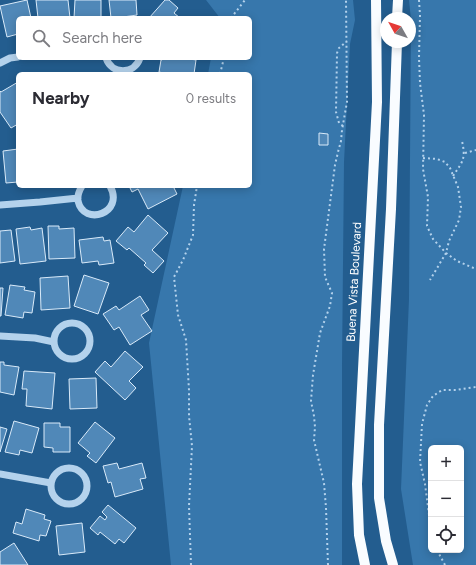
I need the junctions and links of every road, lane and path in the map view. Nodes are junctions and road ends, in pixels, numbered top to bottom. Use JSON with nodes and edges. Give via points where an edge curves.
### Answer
{"nodes":[{"id":1,"x":245,"y":0,"type":"edge"},
{"id":2,"x":346,"y":0,"type":"edge"},
{"id":3,"x":376,"y":0,"type":"edge"},
{"id":4,"x":398,"y":0,"type":"edge"},
{"id":5,"x":419,"y":0,"type":"edge"},
{"id":6,"x":397,"y":12,"type":"edge"},
{"id":7,"x":233,"y":16,"type":"edge"},
{"id":8,"x":347,"y":41,"type":"junction"},
{"id":9,"x":397,"y":48,"type":"edge"},
{"id":10,"x":16,"y":57,"type":"edge"},
{"id":11,"x":107,"y":60,"type":"edge"},
{"id":12,"x":139,"y":60,"type":"edge"},
{"id":13,"x":224,"y":60,"type":"edge"},
{"id":14,"x":0,"y":63,"type":"edge"},
{"id":15,"x":220,"y":72,"type":"edge"},
{"id":16,"x":343,"y":126,"type":"junction"},
{"id":17,"x":462,"y":141,"type":"dead end"},
{"id":18,"x":476,"y":150,"type":"edge"},
{"id":19,"x":465,"y":153,"type":"junction"},
{"id":20,"x":423,"y":158,"type":"junction"},
{"id":21,"x":453,"y":176,"type":"junction"},
{"id":22,"x":81,"y":188,"type":"edge"},
{"id":23,"x":111,"y":188,"type":"edge"},
{"id":24,"x":197,"y":188,"type":"edge"},
{"id":25,"x":78,"y":198,"type":"junction"},
{"id":26,"x":0,"y":205,"type":"edge"},
{"id":27,"x":446,"y":253,"type":"junction"},
{"id":28,"x":476,"y":268,"type":"edge"},
{"id":29,"x":430,"y":280,"type":"dead end"},
{"id":30,"x":0,"y":336,"type":"edge"},
{"id":31,"x":54,"y":342,"type":"junction"},
{"id":32,"x":476,"y":387,"type":"edge"},
{"id":33,"x":0,"y":474,"type":"edge"},
{"id":34,"x":51,"y":483,"type":"junction"},
{"id":35,"x":429,"y":517,"type":"edge"},
{"id":36,"x":439,"y":553,"type":"edge"},
{"id":37,"x":190,"y":565,"type":"edge"},
{"id":38,"x":328,"y":565,"type":"edge"},
{"id":39,"x":365,"y":565,"type":"edge"},
{"id":40,"x":393,"y":565,"type":"edge"},
{"id":41,"x":445,"y":565,"type":"edge"}],
"edges":[{"from":1,"to":7,"type":"path"},
{"from":2,"to":8,"type":"path"},
{"from":3,"to":39,"type":"main road","name":"Buena Vista Boulevard","via":[[377,102],[357,484],[359,535]]},
{"from":4,"to":6,"type":"main road"},
{"from":5,"to":20,"type":"path","via":[[420,83],[424,115]]},
{"from":8,"to":16,"type":"path","via":[[348,102]]},
{"from":8,"to":16,"type":"path","via":[[337,53],[336,112]]},
{"from":9,"to":40,"type":"main road","via":[[392,209],[379,425],[379,498]]},
{"from":10,"to":14,"type":"street"},
{"from":11,"to":12,"type":"street","via":[[109,65],[125,71],[136,66]]},
{"from":13,"to":15,"type":"path"},
{"from":16,"to":38,"type":"path","via":[[324,249],[325,277],[332,293],[320,333],[311,401],[314,440],[324,483]]},
{"from":17,"to":19,"type":"path"},
{"from":18,"to":19,"type":"path"},
{"from":19,"to":21,"type":"path"},
{"from":20,"to":21,"type":"path","via":[[445,162]]},
{"from":20,"to":27,"type":"path","via":[[428,197],[427,226],[433,239]]},
{"from":21,"to":27,"type":"path","via":[[458,187],[461,207],[459,220]]},
{"from":22,"to":25,"type":"street"},
{"from":23,"to":25,"type":"street","via":[[113,204],[99,215],[87,213],[82,209]]},
{"from":24,"to":37,"type":"path","via":[[193,235],[174,277],[178,315],[186,340],[189,383],[192,446]]},
{"from":25,"to":26,"type":"street"},
{"from":27,"to":28,"type":"path","via":[[457,261]]},
{"from":27,"to":29,"type":"path"},
{"from":30,"to":31,"type":"street"},
{"from":31,"to":31,"type":"street","via":[[57,331],[66,324],[78,323],[90,336],[86,352],[75,358],[59,353]]},
{"from":32,"to":35,"type":"path","via":[[442,390],[433,396],[427,405],[422,424],[420,462]]},
{"from":33,"to":34,"type":"street"},
{"from":34,"to":34,"type":"street","via":[[57,472],[75,468],[87,482],[86,493],[78,501],[67,504],[57,499]]},
{"from":36,"to":41,"type":"path"}]}
